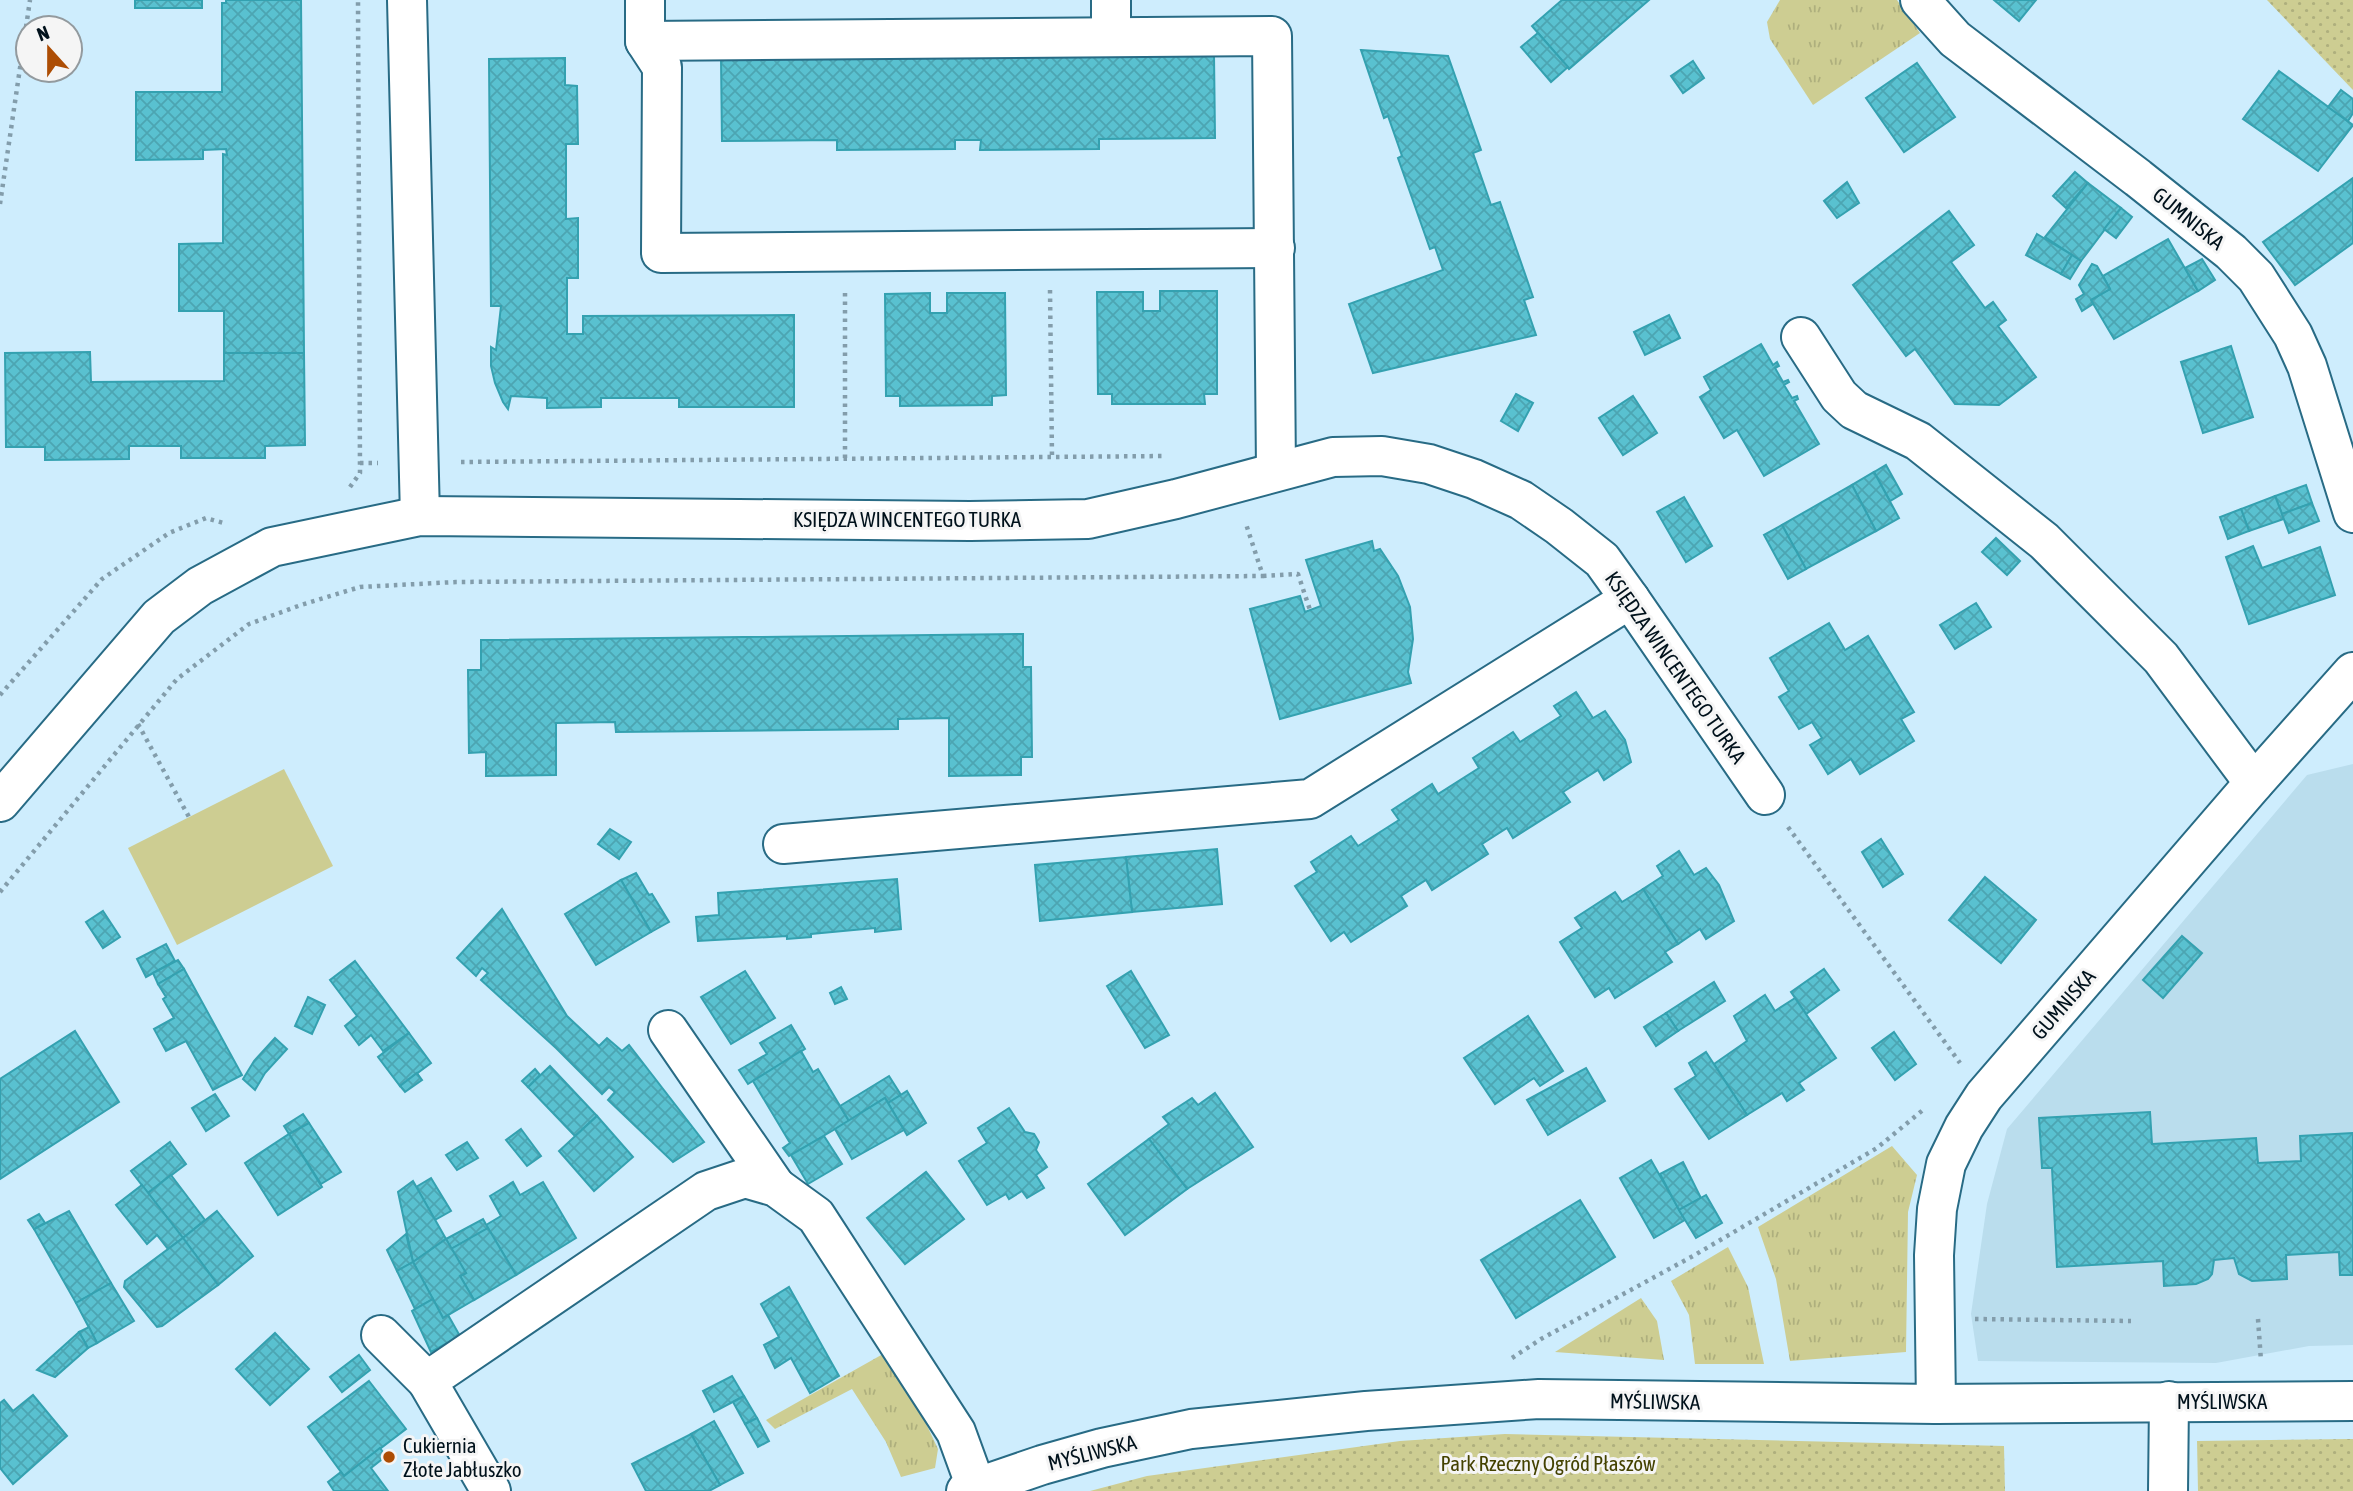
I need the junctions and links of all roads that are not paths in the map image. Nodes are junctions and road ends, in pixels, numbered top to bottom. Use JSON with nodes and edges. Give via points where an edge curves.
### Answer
{"nodes":[{"id":1,"x":407,"y":0,"type":"edge"},
{"id":2,"x":645,"y":0,"type":"edge"},
{"id":3,"x":1920,"y":0,"type":"edge"},
{"id":4,"x":1111,"y":19,"type":"edge"},
{"id":5,"x":645,"y":41,"type":"junction"},
{"id":6,"x":1275,"y":248,"type":"junction"},
{"id":7,"x":1801,"y":337,"type":"dead end"},
{"id":8,"x":1276,"y":471,"type":"junction"},
{"id":9,"x":2353,"y":513,"type":"edge"},
{"id":10,"x":420,"y":516,"type":"junction"},
{"id":11,"x":1630,"y":598,"type":"junction"},
{"id":12,"x":2353,"y":672,"type":"edge"},
{"id":13,"x":2254,"y":783,"type":"junction"},
{"id":14,"x":1765,"y":795,"type":"road end"},
{"id":15,"x":0,"y":803,"type":"edge"},
{"id":16,"x":783,"y":844,"type":"dead end"},
{"id":17,"x":668,"y":1030,"type":"dead end"},
{"id":18,"x":776,"y":1187,"type":"junction"},
{"id":19,"x":381,"y":1335,"type":"dead end"},
{"id":20,"x":427,"y":1381,"type":"junction"},
{"id":21,"x":2169,"y":1401,"type":"junction"},
{"id":22,"x":2353,"y":1401,"type":"edge"},
{"id":23,"x":1936,"y":1404,"type":"junction"},
{"id":24,"x":971,"y":1489,"type":"edge"},
{"id":25,"x":491,"y":1491,"type":"edge"},
{"id":26,"x":2168,"y":1491,"type":"edge"}],
"edges":[{"from":1,"to":10,"type":"street"},
{"from":2,"to":5,"type":"street"},
{"from":3,"to":9,"type":"street","name":"GUMNISKA","via":[[1955,39],[2138,178],[2256,277],[2307,366]]},
{"from":4,"to":5,"type":"street"},
{"from":4,"to":6,"type":"street","via":[[1272,36]]},
{"from":5,"to":6,"type":"street","via":[[662,67],[662,253]]},
{"from":6,"to":8,"type":"street"},
{"from":7,"to":13,"type":"street","via":[[1839,396],[1854,410],[1918,441],[2044,541],[2161,658]]},
{"from":8,"to":10,"type":"street","name":"KSIĘDZA WINCENTEGO TURKA","via":[[1088,519]]},
{"from":8,"to":11,"type":"street","name":"KSIĘDZA WINCENTEGO TURKA","via":[[1332,457],[1382,456],[1429,464],[1474,479],[1521,500],[1559,526],[1602,560]]},
{"from":10,"to":15,"type":"street","name":"KSIĘDZA WINCENTEGO TURKA","via":[[272,547],[200,586],[159,617]]},
{"from":11,"to":14,"type":"street","name":"KSIĘDZA WINCENTEGO TURKA"},
{"from":11,"to":16,"type":"street","via":[[1310,799]]},
{"from":12,"to":13,"type":"street","name":"GUMNISKA"},
{"from":13,"to":23,"type":"street","name":"GUMNISKA","via":[[1984,1096],[1964,1127],[1946,1164],[1937,1209]]},
{"from":17,"to":18,"type":"street"},
{"from":18,"to":20,"type":"street","via":[[745,1178],[706,1191]]},
{"from":18,"to":24,"type":"street","via":[[816,1216],[956,1432]]},
{"from":19,"to":20,"type":"street"},
{"from":20,"to":25,"type":"street"},
{"from":21,"to":22,"type":"street","name":"MYŚLIWSKA"},
{"from":21,"to":23,"type":"street","name":"MYŚLIWSKA"},
{"from":21,"to":26,"type":"street"},
{"from":23,"to":24,"type":"street","name":"MYŚLIWSKA","via":[[1539,1399],[1366,1411],[1191,1429],[1102,1448]]}]}
